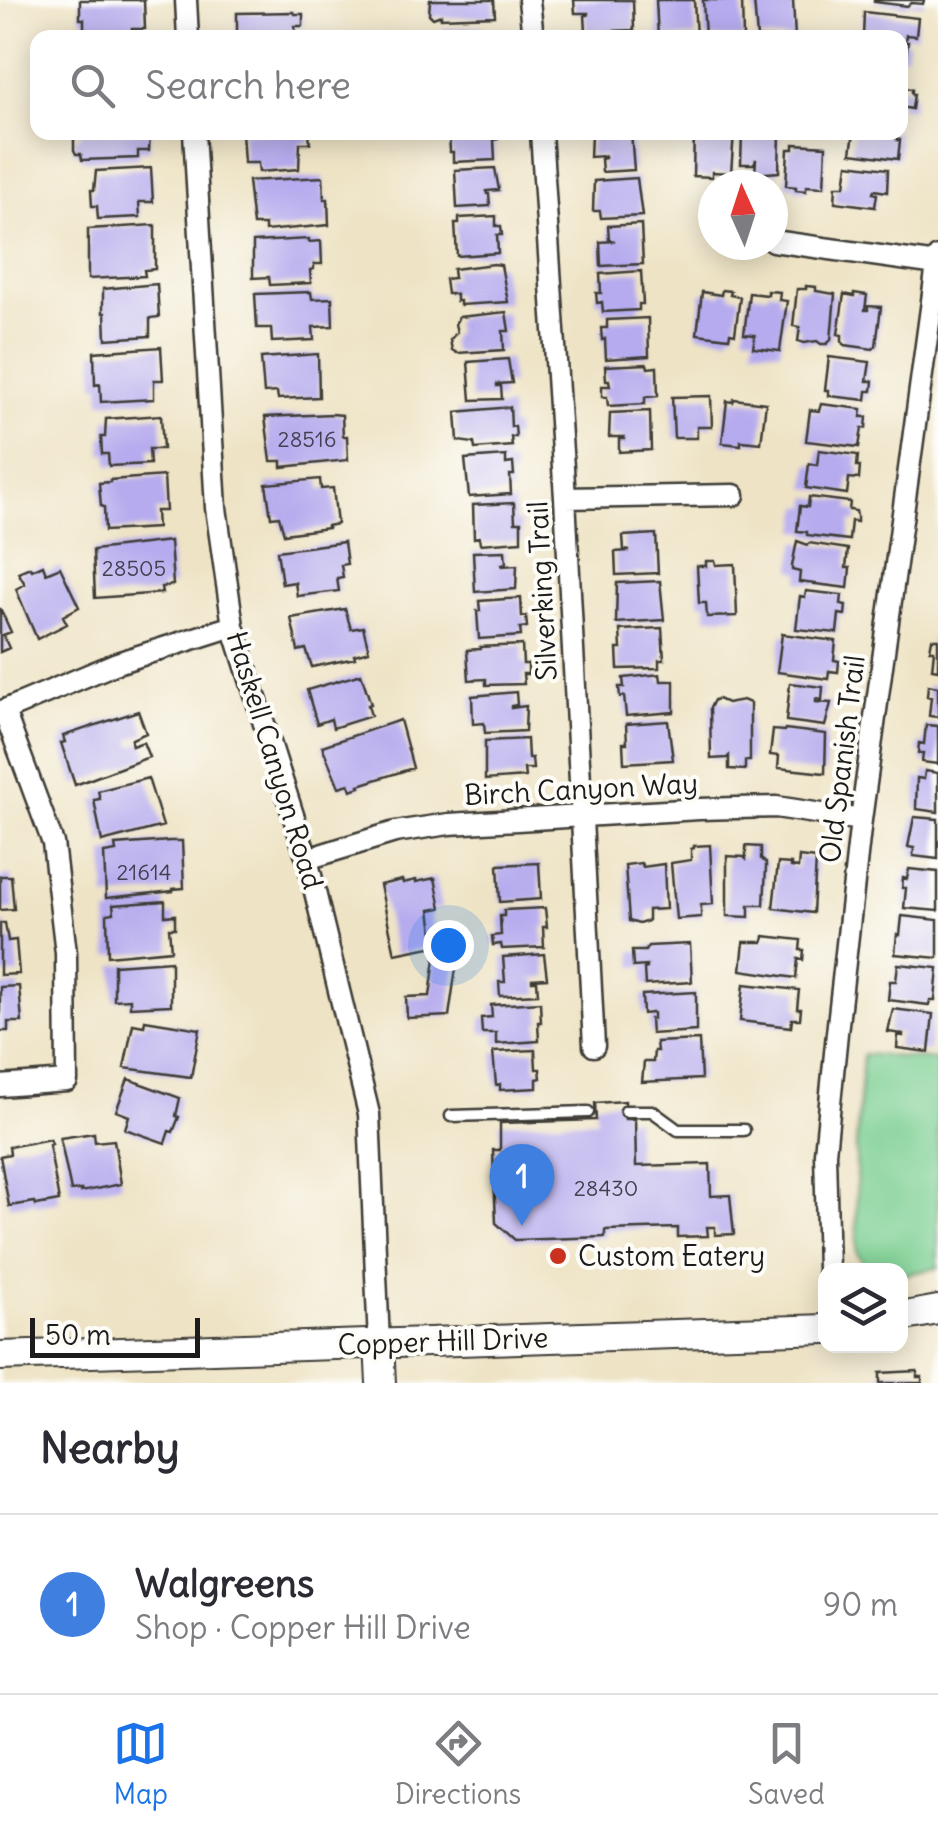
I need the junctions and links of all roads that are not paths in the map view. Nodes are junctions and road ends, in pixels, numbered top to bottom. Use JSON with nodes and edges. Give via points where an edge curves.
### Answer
{"nodes":[{"id":1,"x":186,"y":0,"type":"edge"},
{"id":2,"x":529,"y":0,"type":"edge"},
{"id":3,"x":188,"y":30,"type":"edge"},
{"id":4,"x":531,"y":30,"type":"edge"},
{"id":5,"x":194,"y":140,"type":"edge"},
{"id":6,"x":542,"y":140,"type":"edge"},
{"id":7,"x":788,"y":244,"type":"edge"},
{"id":8,"x":938,"y":260,"type":"edge"},
{"id":9,"x":734,"y":495,"type":"dead end"},
{"id":10,"x":565,"y":498,"type":"junction"},
{"id":11,"x":233,"y":626,"type":"junction"},
{"id":12,"x":2,"y":712,"type":"edge"},
{"id":13,"x":582,"y":816,"type":"junction"},
{"id":14,"x":861,"y":820,"type":"junction"},
{"id":15,"x":307,"y":858,"type":"junction"},
{"id":16,"x":594,"y":1046,"type":"dead end"},
{"id":17,"x":0,"y":1086,"type":"edge"},
{"id":18,"x":626,"y":1111,"type":"dead end"},
{"id":19,"x":588,"y":1112,"type":"dead end"},
{"id":20,"x":452,"y":1116,"type":"dead end"},
{"id":21,"x":744,"y":1130,"type":"dead end"},
{"id":22,"x":828,"y":1263,"type":"edge"},
{"id":23,"x":938,"y":1310,"type":"edge"},
{"id":24,"x":908,"y":1316,"type":"edge"},
{"id":25,"x":818,"y":1329,"type":"edge"},
{"id":26,"x":379,"y":1343,"type":"junction"},
{"id":27,"x":0,"y":1356,"type":"edge"},
{"id":28,"x":380,"y":1383,"type":"edge"}],
"edges":[{"from":1,"to":3,"type":"street"},
{"from":2,"to":4,"type":"street"},
{"from":5,"to":11,"type":"street","name":"Haskell Canyon Road","via":[[216,508]]},
{"from":6,"to":10,"type":"street","name":"Silverking Trail"},
{"from":7,"to":8,"type":"street"},
{"from":8,"to":14,"type":"street","name":"Old Spanish Trail"},
{"from":9,"to":10,"type":"street"},
{"from":10,"to":13,"type":"street","name":"Silverking Trail"},
{"from":11,"to":12,"type":"street"},
{"from":11,"to":15,"type":"street","name":"Haskell Canyon Road"},
{"from":12,"to":17,"type":"street","via":[[54,843],[66,953],[68,1081]]},
{"from":13,"to":14,"type":"street","name":"Birch Canyon Way","via":[[776,807]]},
{"from":13,"to":15,"type":"street","name":"Birch Canyon Way","via":[[394,832]]},
{"from":13,"to":16,"type":"street","name":"Silverking Trail"},
{"from":14,"to":22,"type":"street","name":"Old Spanish Trail","via":[[825,1153]]},
{"from":15,"to":26,"type":"street","name":"Haskell Canyon Road","via":[[369,1114]]},
{"from":18,"to":21,"type":"lane","via":[[652,1110],[678,1130]]},
{"from":19,"to":20,"type":"lane"},
{"from":23,"to":24,"type":"main road"},
{"from":25,"to":26,"type":"main road","name":"Copper Hill Drive"},
{"from":26,"to":27,"type":"main road","name":"Copper Hill Drive"},
{"from":26,"to":28,"type":"main road","name":"Haskell Canyon Road"}]}
